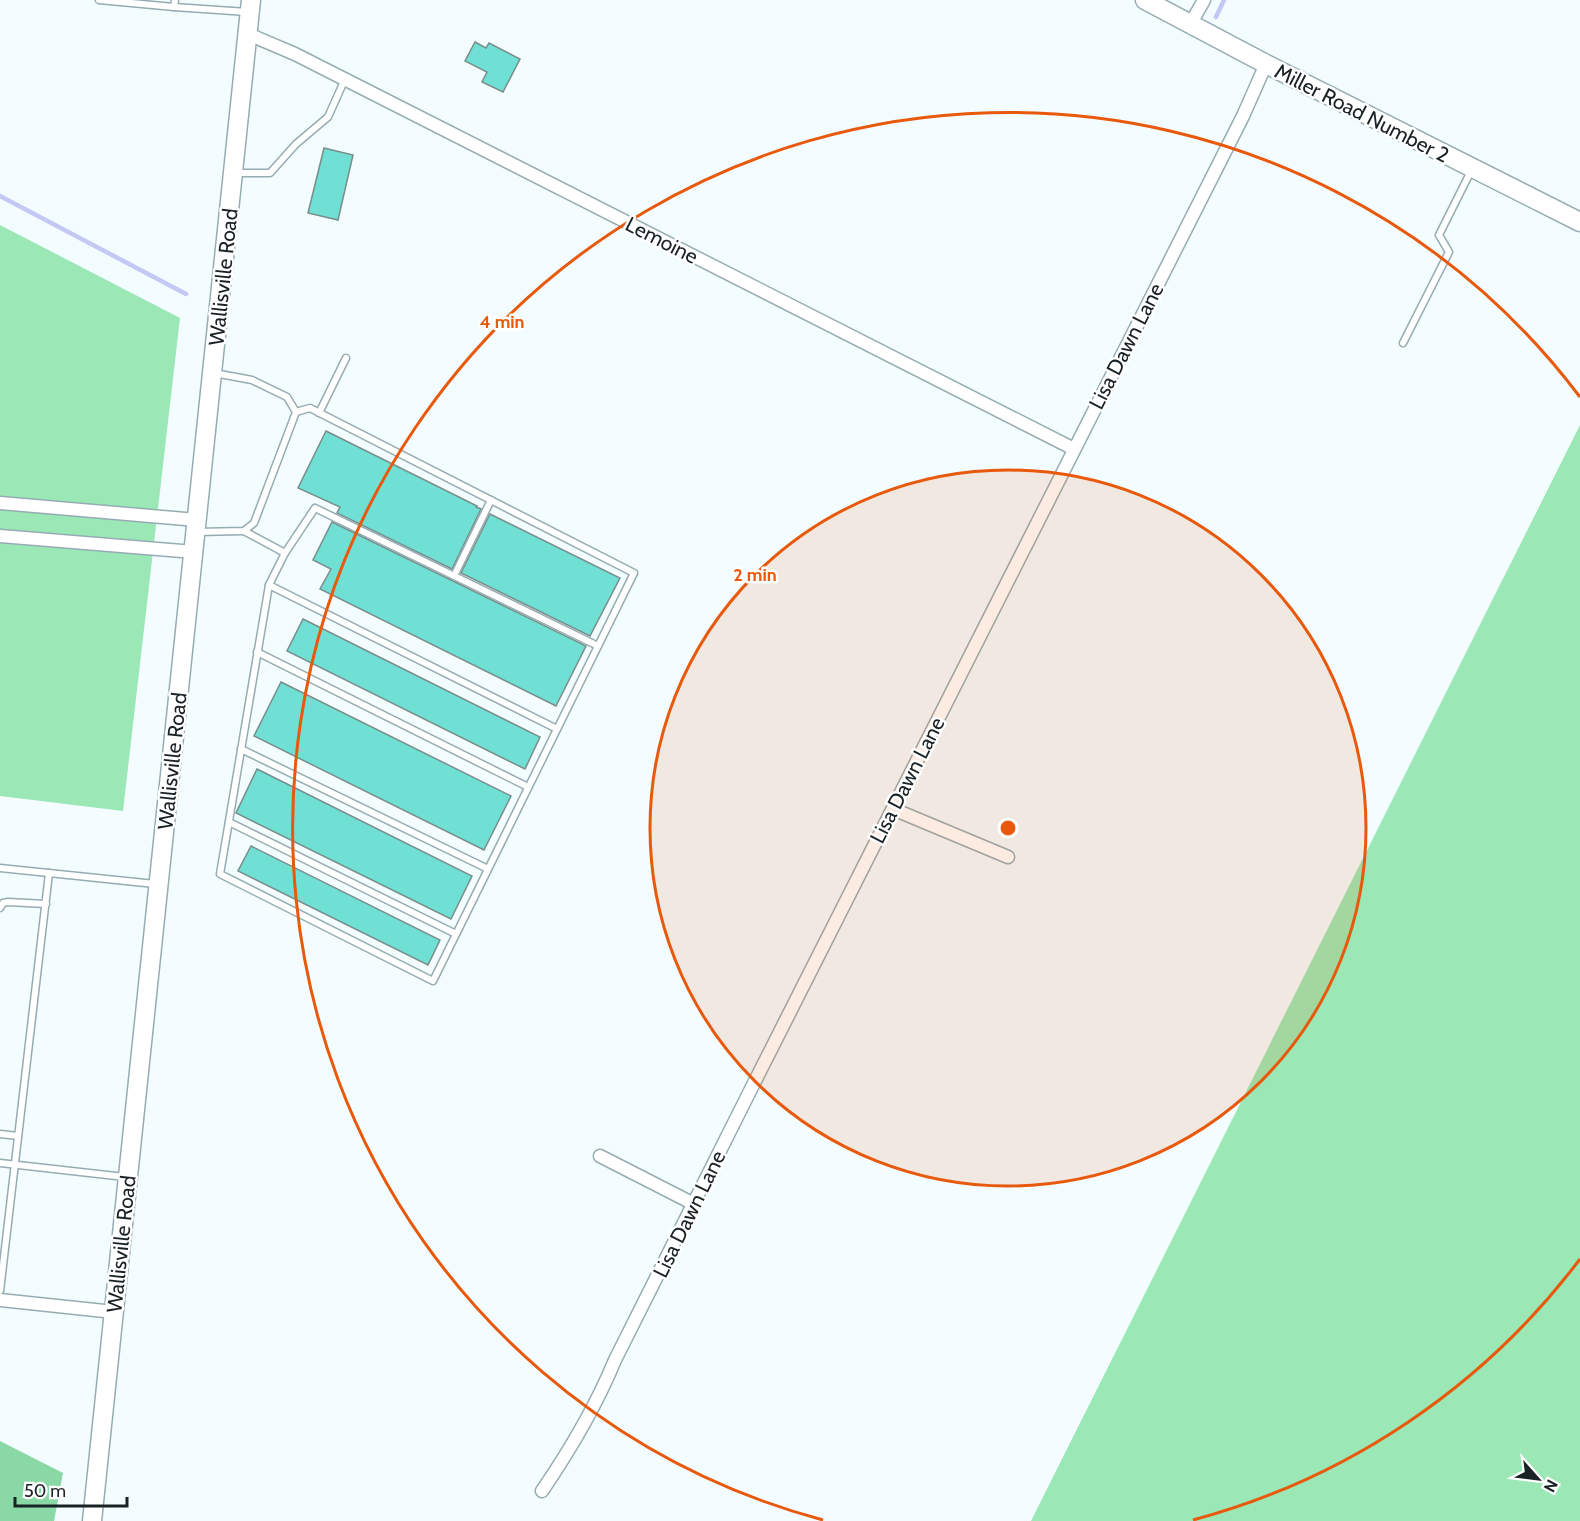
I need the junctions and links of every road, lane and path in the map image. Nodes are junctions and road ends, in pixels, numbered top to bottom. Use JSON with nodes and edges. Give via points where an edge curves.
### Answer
{"nodes":[{"id":1,"x":99,"y":0,"type":"edge"},
{"id":2,"x":1145,"y":0,"type":"edge"},
{"id":3,"x":1204,"y":0,"type":"edge"},
{"id":4,"x":132,"y":1,"type":"edge"},
{"id":5,"x":174,"y":3,"type":"edge"},
{"id":6,"x":251,"y":6,"type":"edge"},
{"id":7,"x":1191,"y":23,"type":"junction"},
{"id":8,"x":248,"y":34,"type":"junction"},
{"id":9,"x":1266,"y":64,"type":"junction"},
{"id":10,"x":345,"y":80,"type":"junction"},
{"id":11,"x":1472,"y":168,"type":"junction"},
{"id":12,"x":234,"y":173,"type":"junction"},
{"id":13,"x":1580,"y":222,"type":"edge"},
{"id":14,"x":1403,"y":343,"type":"dead end"},
{"id":15,"x":346,"y":358,"type":"dead end"},
{"id":16,"x":213,"y":373,"type":"junction"},
{"id":17,"x":296,"y":412,"type":"junction"},
{"id":18,"x":319,"y":413,"type":"junction"},
{"id":19,"x":1074,"y":449,"type":"junction"},
{"id":20,"x":491,"y":500,"type":"junction"},
{"id":21,"x":0,"y":503,"type":"edge"},
{"id":22,"x":196,"y":526,"type":"junction"},
{"id":23,"x":244,"y":531,"type":"junction"},
{"id":24,"x":0,"y":536,"type":"edge"},
{"id":25,"x":194,"y":552,"type":"junction"},
{"id":26,"x":285,"y":553,"type":"junction"},
{"id":27,"x":454,"y":576,"type":"junction"},
{"id":28,"x":269,"y":585,"type":"junction"},
{"id":29,"x":598,"y":646,"type":"junction"},
{"id":30,"x":257,"y":652,"type":"junction"},
{"id":31,"x":557,"y":729,"type":"junction"},
{"id":32,"x":241,"y":749,"type":"junction"},
{"id":33,"x":528,"y":787,"type":"junction"},
{"id":34,"x":893,"y":808,"type":"junction"},
{"id":35,"x":229,"y":822,"type":"junction"},
{"id":36,"x":1008,"y":857,"type":"dead end"},
{"id":37,"x":0,"y":868,"type":"edge"},
{"id":38,"x":488,"y":869,"type":"junction"},
{"id":39,"x":49,"y":873,"type":"junction"},
{"id":40,"x":159,"y":884,"type":"junction"},
{"id":41,"x":46,"y":904,"type":"junction"},
{"id":42,"x":0,"y":908,"type":"edge"},
{"id":43,"x":456,"y":934,"type":"junction"},
{"id":44,"x":0,"y":1134,"type":"edge"},
{"id":45,"x":18,"y":1136,"type":"junction"},
{"id":46,"x":600,"y":1156,"type":"dead end"},
{"id":47,"x":0,"y":1163,"type":"edge"},
{"id":48,"x":15,"y":1165,"type":"junction"},
{"id":49,"x":128,"y":1177,"type":"junction"},
{"id":50,"x":694,"y":1204,"type":"junction"},
{"id":51,"x":0,"y":1292,"type":"edge"},
{"id":52,"x":0,"y":1300,"type":"edge"},
{"id":53,"x":114,"y":1312,"type":"junction"},
{"id":54,"x":542,"y":1491,"type":"dead end"},
{"id":55,"x":92,"y":1521,"type":"edge"}],
"edges":[{"from":1,"to":4,"type":"lane"},
{"from":2,"to":7,"type":"main road","name":"Miller Road Number 2"},
{"from":3,"to":7,"type":"street"},
{"from":4,"to":5,"type":"lane"},
{"from":5,"to":6,"type":"lane"},
{"from":6,"to":8,"type":"main road","name":"Wallisville Road"},
{"from":7,"to":9,"type":"main road","name":"Miller Road Number 2"},
{"from":8,"to":10,"type":"street","name":"Lemoine"},
{"from":8,"to":12,"type":"main road","name":"Wallisville Road"},
{"from":9,"to":11,"type":"main road","name":"Miller Road Number 2"},
{"from":9,"to":19,"type":"street","name":"Lisa Dawn Lane"},
{"from":10,"to":12,"type":"lane","via":[[328,117],[270,172]]},
{"from":10,"to":19,"type":"street","name":"Lemoine"},
{"from":11,"to":13,"type":"main road","name":"Miller Road Number 2"},
{"from":11,"to":14,"type":"lane","via":[[1439,235],[1449,252]]},
{"from":12,"to":16,"type":"main road","name":"Wallisville Road"},
{"from":15,"to":18,"type":"lane"},
{"from":16,"to":17,"type":"lane","via":[[252,380],[287,396]]},
{"from":16,"to":22,"type":"main road","name":"Wallisville Road"},
{"from":17,"to":18,"type":"lane","via":[[310,408]]},
{"from":17,"to":23,"type":"lane","via":[[254,523]]},
{"from":18,"to":20,"type":"lane"},
{"from":19,"to":34,"type":"street","name":"Lisa Dawn Lane"},
{"from":20,"to":27,"type":"lane"},
{"from":20,"to":29,"type":"lane","via":[[634,573]]},
{"from":21,"to":22,"type":"street"},
{"from":22,"to":23,"type":"lane"},
{"from":22,"to":25,"type":"main road","name":"Wallisville Road"},
{"from":23,"to":26,"type":"lane"},
{"from":24,"to":25,"type":"street"},
{"from":25,"to":40,"type":"main road","name":"Wallisville Road"},
{"from":26,"to":27,"type":"lane","via":[[315,508]]},
{"from":26,"to":28,"type":"lane"},
{"from":27,"to":29,"type":"lane"},
{"from":28,"to":30,"type":"lane"},
{"from":28,"to":31,"type":"lane"},
{"from":29,"to":31,"type":"lane"},
{"from":30,"to":32,"type":"lane"},
{"from":30,"to":33,"type":"lane"},
{"from":31,"to":33,"type":"lane"},
{"from":32,"to":35,"type":"lane"},
{"from":32,"to":38,"type":"lane"},
{"from":33,"to":38,"type":"lane"},
{"from":34,"to":36,"type":"street"},
{"from":34,"to":50,"type":"street","name":"Lisa Dawn Lane"},
{"from":35,"to":43,"type":"lane"},
{"from":35,"to":43,"type":"lane","via":[[220,873],[433,981]]},
{"from":37,"to":39,"type":"lane"},
{"from":38,"to":43,"type":"lane"},
{"from":39,"to":40,"type":"lane"},
{"from":39,"to":41,"type":"lane"},
{"from":40,"to":49,"type":"main road","name":"Wallisville Road"},
{"from":41,"to":42,"type":"lane","via":[[8,902]]},
{"from":41,"to":45,"type":"lane"},
{"from":44,"to":45,"type":"lane"},
{"from":45,"to":48,"type":"lane"},
{"from":46,"to":50,"type":"street"},
{"from":47,"to":48,"type":"lane"},
{"from":48,"to":49,"type":"lane"},
{"from":48,"to":51,"type":"lane"},
{"from":49,"to":53,"type":"main road","name":"Wallisville Road"},
{"from":50,"to":54,"type":"street","name":"Lisa Dawn Lane","via":[[606,1382],[567,1455]]},
{"from":52,"to":53,"type":"street"},
{"from":53,"to":55,"type":"main road","name":"Wallisville Road"}]}
